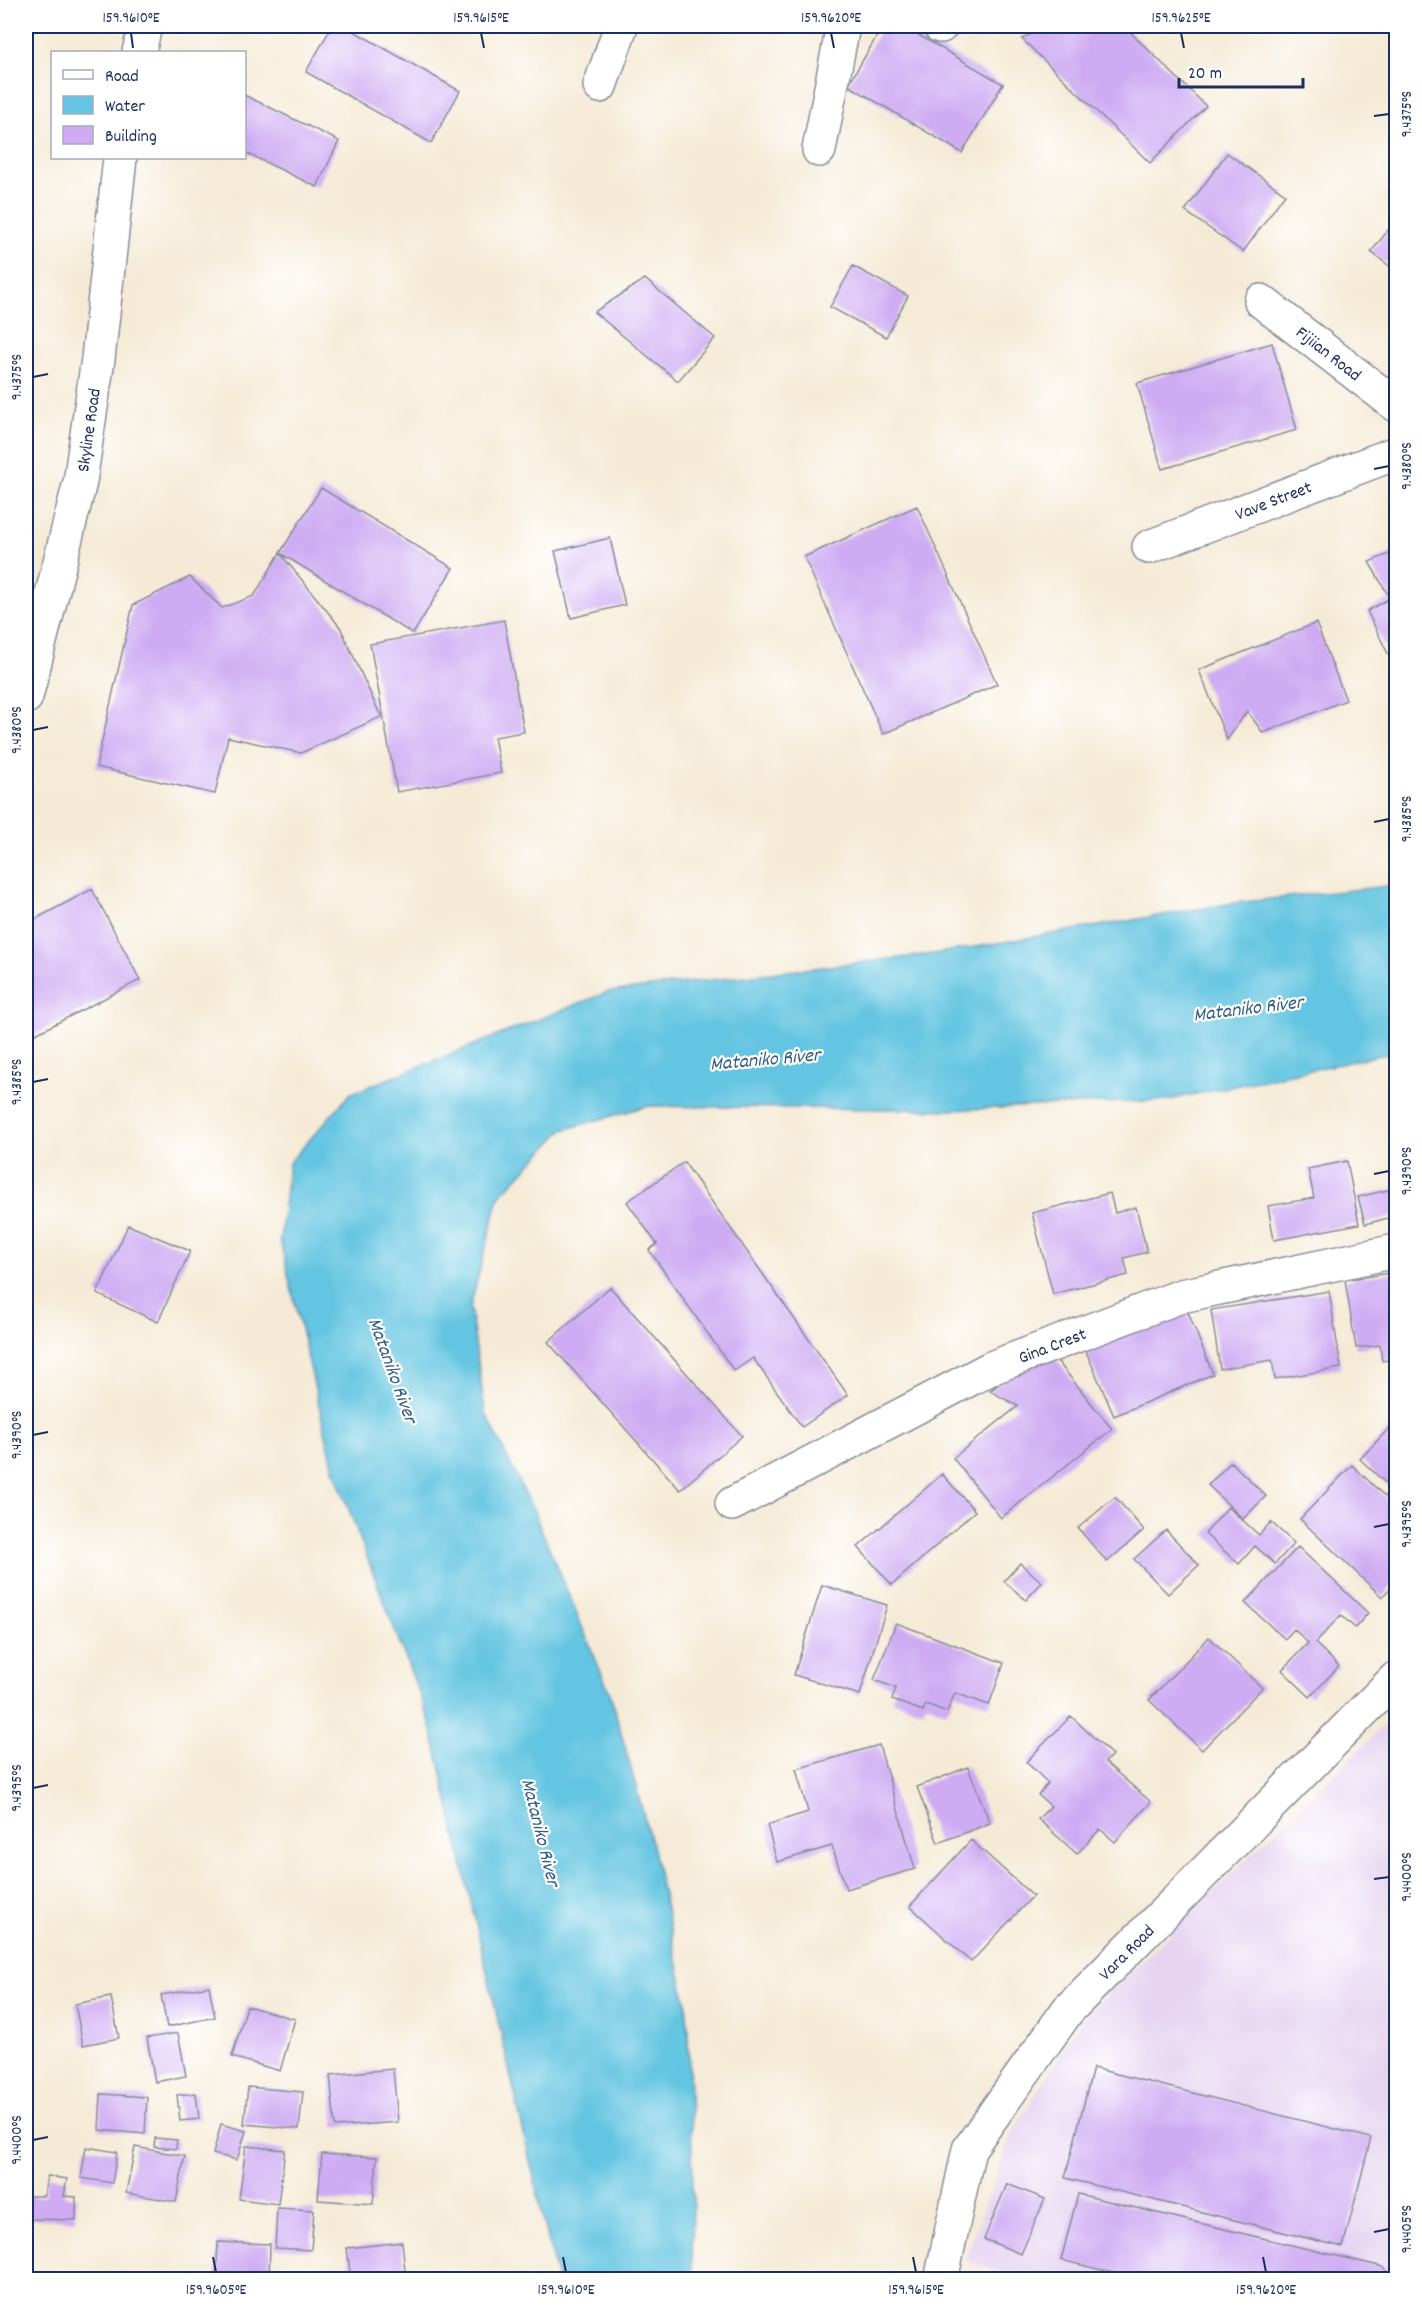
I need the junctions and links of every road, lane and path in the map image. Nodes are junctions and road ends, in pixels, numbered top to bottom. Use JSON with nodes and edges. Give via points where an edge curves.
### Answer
{"nodes":[{"id":1,"x":145,"y":26,"type":"edge"},
{"id":2,"x":621,"y":26,"type":"edge"},
{"id":3,"x":843,"y":26,"type":"edge"},
{"id":4,"x":139,"y":51,"type":"edge"},
{"id":5,"x":600,"y":86,"type":"dead end"},
{"id":6,"x":819,"y":150,"type":"dead end"},
{"id":7,"x":120,"y":159,"type":"edge"},
{"id":8,"x":1261,"y":301,"type":"dead end"},
{"id":9,"x":1396,"y":405,"type":"edge"},
{"id":10,"x":1396,"y":453,"type":"edge"},
{"id":11,"x":1149,"y":547,"type":"dead end"},
{"id":12,"x":33,"y":639,"type":"edge"},
{"id":13,"x":26,"y":697,"type":"edge"},
{"id":14,"x":1396,"y":1251,"type":"edge"},
{"id":15,"x":732,"y":1504,"type":"dead end"},
{"id":16,"x":1396,"y":1678,"type":"edge"},
{"id":17,"x":941,"y":2280,"type":"edge"}],
"edges":[{"from":1,"to":4,"type":"street"},
{"from":2,"to":5,"type":"street"},
{"from":3,"to":6,"type":"street"},
{"from":7,"to":12,"type":"street","name":"Skyline Road","via":[[80,482]]},
{"from":8,"to":9,"type":"street","name":"Fijiian Road"},
{"from":10,"to":11,"type":"street","name":"Vave Street"},
{"from":12,"to":13,"type":"street","name":"Skyline Road"},
{"from":14,"to":15,"type":"street","name":"Gina Crest","via":[[1181,1296],[1002,1364]]},
{"from":16,"to":17,"type":"street","name":"Vara Road","via":[[1068,2010],[969,2149]]}]}
